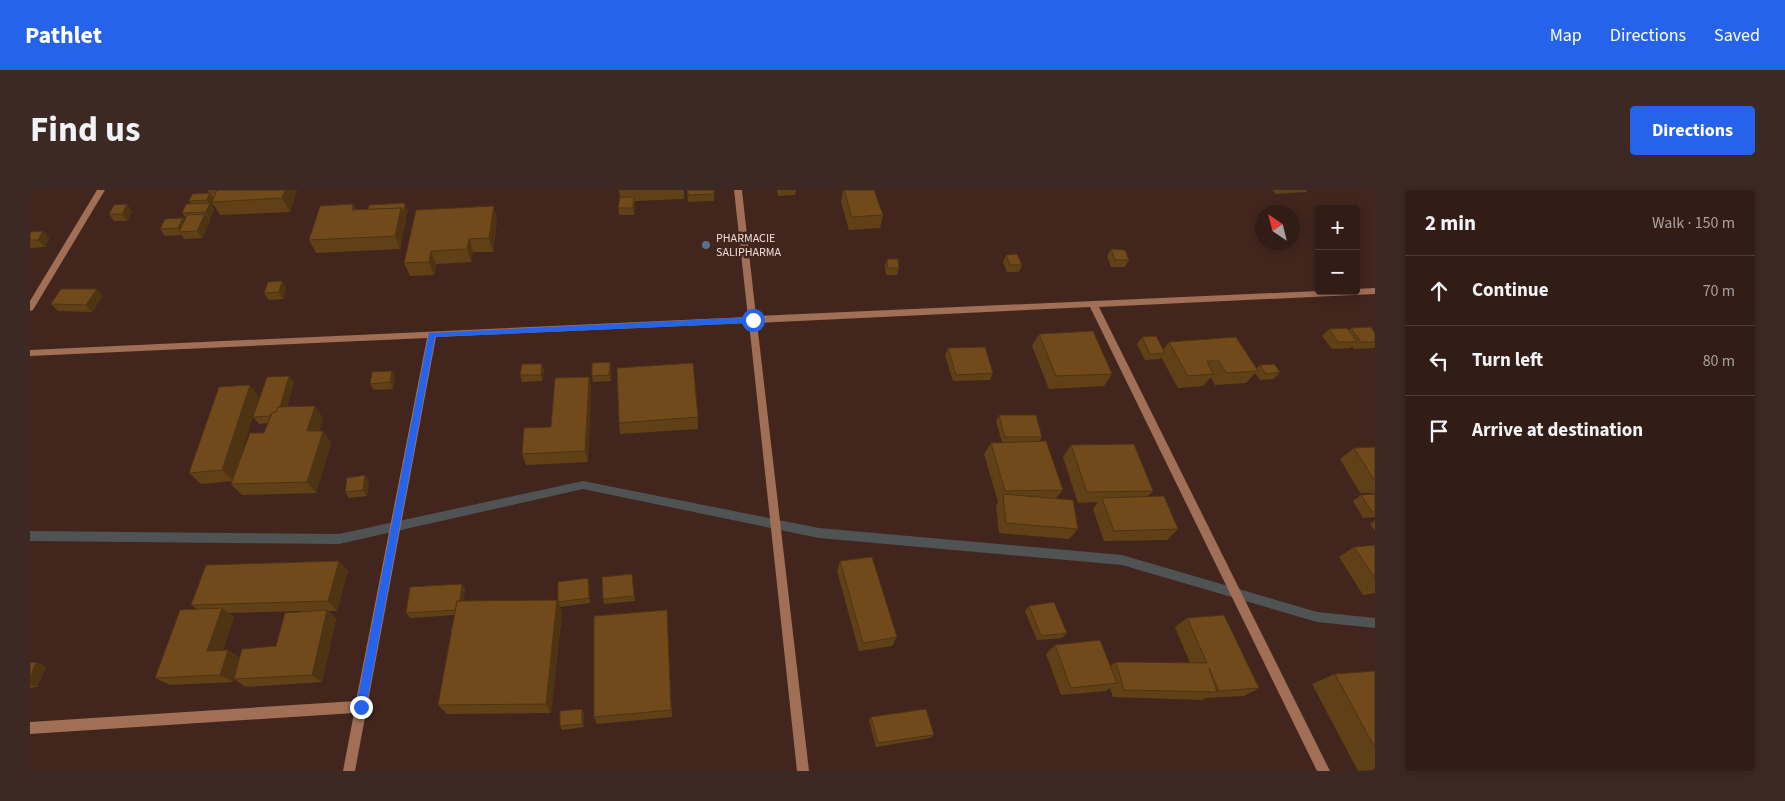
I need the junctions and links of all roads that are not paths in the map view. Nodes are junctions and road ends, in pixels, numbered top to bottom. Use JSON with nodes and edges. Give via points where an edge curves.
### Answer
{"nodes":[{"id":1,"x":101,"y":190,"type":"edge"},
{"id":2,"x":738,"y":190,"type":"edge"},
{"id":3,"x":1375,"y":291,"type":"edge"},
{"id":4,"x":1093,"y":304,"type":"junction"},
{"id":5,"x":30,"y":308,"type":"edge"},
{"id":6,"x":753,"y":320,"type":"junction"},
{"id":7,"x":432,"y":335,"type":"junction"},
{"id":8,"x":30,"y":353,"type":"edge"},
{"id":9,"x":361,"y":707,"type":"junction"},
{"id":10,"x":30,"y":728,"type":"edge"},
{"id":11,"x":349,"y":771,"type":"edge"},
{"id":12,"x":803,"y":771,"type":"edge"},
{"id":13,"x":1324,"y":771,"type":"edge"}],
"edges":[{"from":1,"to":5,"type":"street"},
{"from":2,"to":6,"type":"street"},
{"from":3,"to":4,"type":"street"},
{"from":4,"to":6,"type":"street"},
{"from":4,"to":13,"type":"street"},
{"from":6,"to":7,"type":"street"},
{"from":6,"to":12,"type":"street"},
{"from":7,"to":8,"type":"street"},
{"from":7,"to":9,"type":"street"},
{"from":9,"to":10,"type":"street"},
{"from":9,"to":11,"type":"street"}]}
